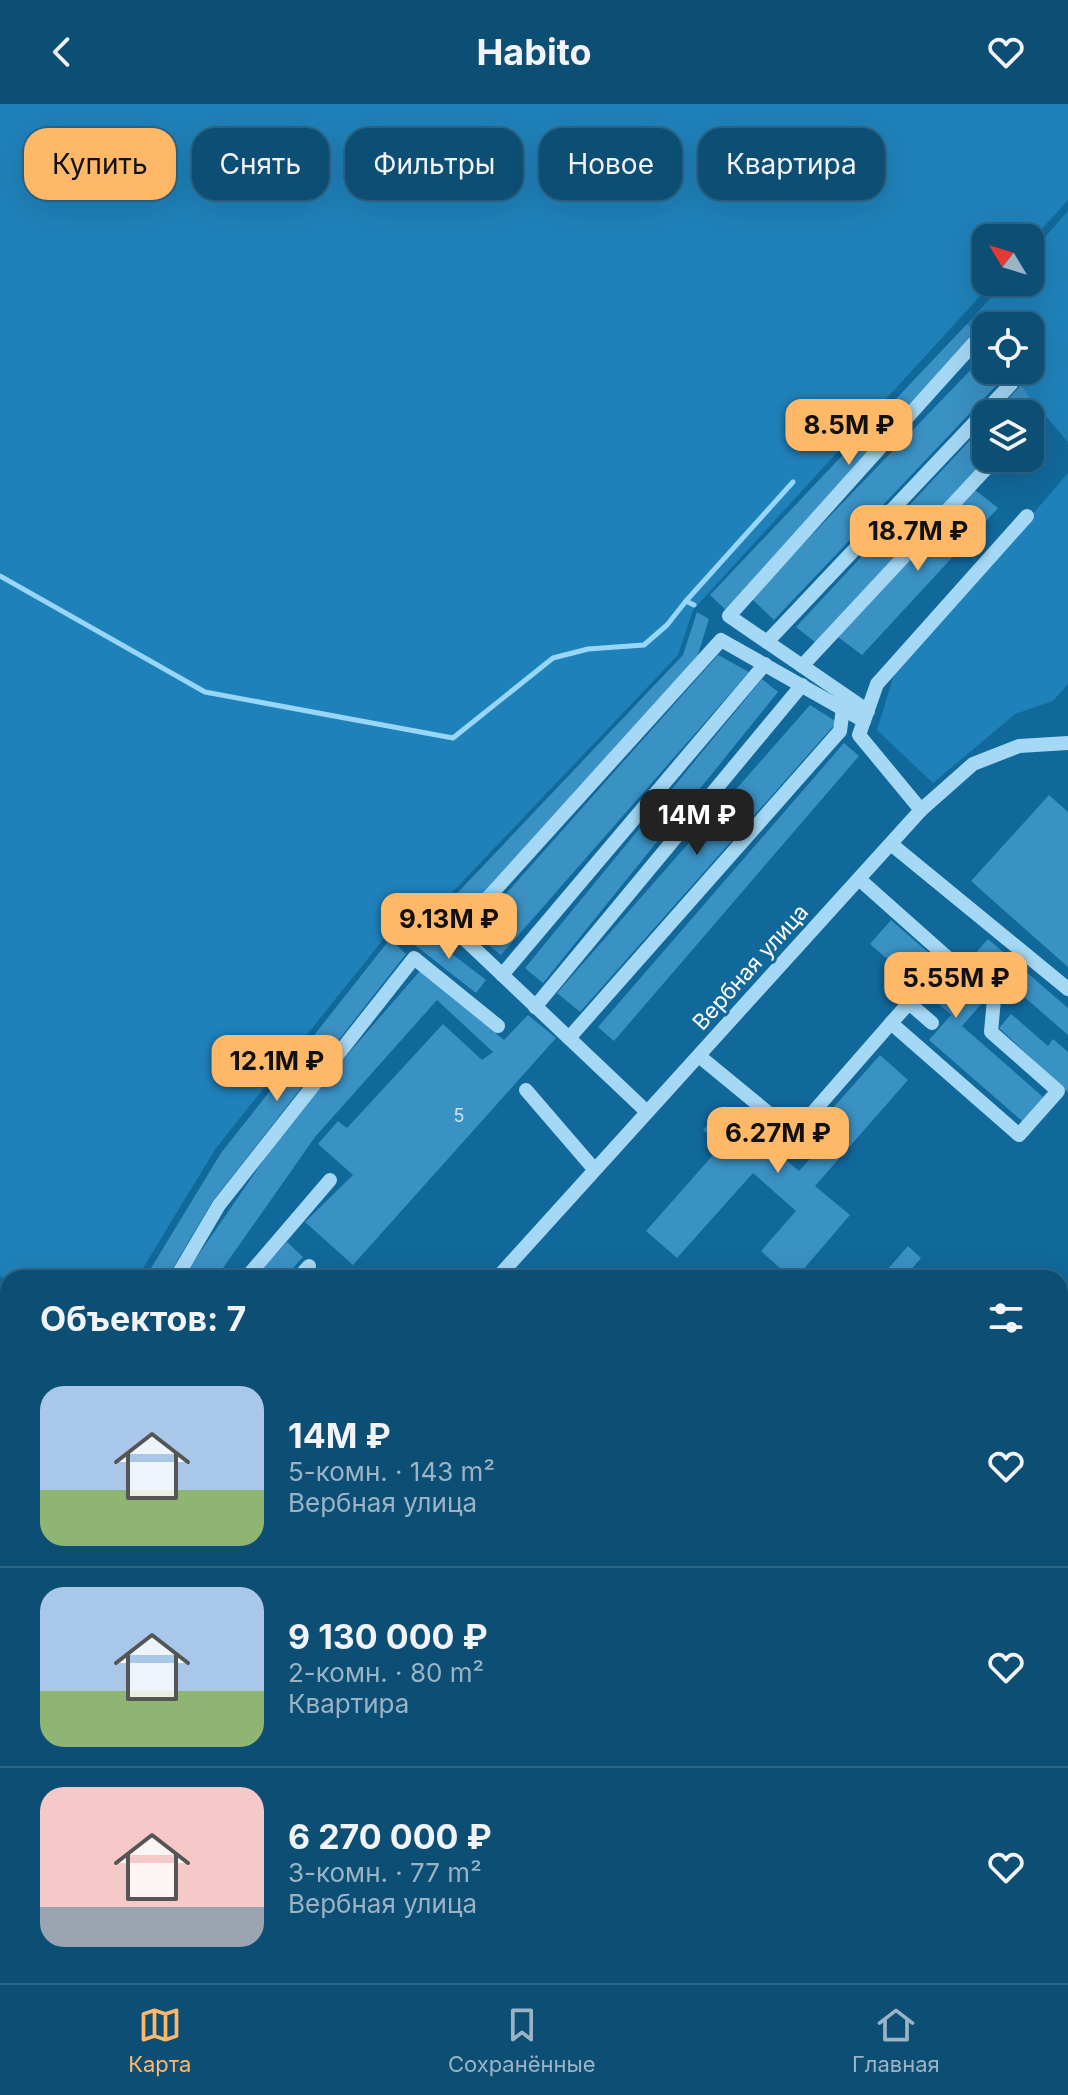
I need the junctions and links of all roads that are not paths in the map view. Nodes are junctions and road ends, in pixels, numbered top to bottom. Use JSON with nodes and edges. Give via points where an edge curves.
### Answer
{"nodes":[{"id":1,"x":972,"y":345,"type":"edge"},
{"id":2,"x":1011,"y":384,"type":"dead end"},
{"id":3,"x":983,"y":472,"type":"edge"},
{"id":4,"x":1027,"y":516,"type":"dead end"},
{"id":5,"x":767,"y":642,"type":"junction"},
{"id":6,"x":765,"y":664,"type":"junction"},
{"id":7,"x":802,"y":666,"type":"junction"},
{"id":8,"x":802,"y":685,"type":"junction"},
{"id":9,"x":843,"y":708,"type":"junction"},
{"id":10,"x":866,"y":716,"type":"junction"},
{"id":11,"x":1068,"y":743,"type":"edge"},
{"id":12,"x":921,"y":810,"type":"junction"},
{"id":13,"x":891,"y":844,"type":"junction"},
{"id":14,"x":859,"y":879,"type":"junction"},
{"id":15,"x":502,"y":975,"type":"junction"},
{"id":16,"x":1068,"y":989,"type":"edge"},
{"id":17,"x":535,"y":1007,"type":"junction"},
{"id":18,"x":891,"y":1023,"type":"junction"},
{"id":19,"x":932,"y":1023,"type":"dead end"},
{"id":20,"x":498,"y":1026,"type":"dead end"},
{"id":21,"x":569,"y":1038,"type":"junction"},
{"id":22,"x":699,"y":1056,"type":"junction"},
{"id":23,"x":526,"y":1090,"type":"dead end"},
{"id":24,"x":647,"y":1112,"type":"junction"},
{"id":25,"x":594,"y":1169,"type":"junction"},
{"id":26,"x":330,"y":1180,"type":"dead end"},
{"id":27,"x":309,"y":1266,"type":"dead end"},
{"id":28,"x":181,"y":1270,"type":"edge"},
{"id":29,"x":253,"y":1270,"type":"edge"},
{"id":30,"x":305,"y":1270,"type":"edge"},
{"id":31,"x":504,"y":1270,"type":"edge"}],
"edges":[{"from":1,"to":5,"type":"street","via":[[729,616]]},
{"from":2,"to":5,"type":"street"},
{"from":3,"to":7,"type":"street"},
{"from":4,"to":10,"type":"street","via":[[877,684]]},
{"from":5,"to":7,"type":"street"},
{"from":6,"to":8,"type":"street"},
{"from":6,"to":15,"type":"street"},
{"from":6,"to":15,"type":"street","via":[[721,640],[457,932]]},
{"from":7,"to":10,"type":"street"},
{"from":8,"to":9,"type":"street"},
{"from":8,"to":17,"type":"street"},
{"from":9,"to":10,"type":"street"},
{"from":9,"to":21,"type":"street","via":[[840,731]]},
{"from":10,"to":12,"type":"street","via":[[859,735]]},
{"from":11,"to":12,"type":"street","name":"Вербная улица","via":[[1019,746],[973,764]]},
{"from":12,"to":13,"type":"street","name":"Вербная улица"},
{"from":13,"to":14,"type":"street","name":"Вербная улица"},
{"from":13,"to":16,"type":"street"},
{"from":14,"to":18,"type":"street","via":[[994,999],[991,1032],[1058,1091],[1014,1141]]},
{"from":14,"to":22,"type":"street","name":"Вербная улица"},
{"from":15,"to":17,"type":"street"},
{"from":17,"to":21,"type":"street"},
{"from":18,"to":19,"type":"street","via":[[909,1003]]},
{"from":18,"to":22,"type":"street","via":[[794,1134]]},
{"from":20,"to":28,"type":"street","via":[[414,958],[219,1205]]},
{"from":21,"to":24,"type":"street"},
{"from":22,"to":24,"type":"street","name":"Вербная улица"},
{"from":23,"to":25,"type":"street"},
{"from":24,"to":25,"type":"street","name":"Вербная улица"},
{"from":25,"to":31,"type":"street","name":"Вербная улица"},
{"from":26,"to":29,"type":"street"},
{"from":27,"to":30,"type":"street"}]}
